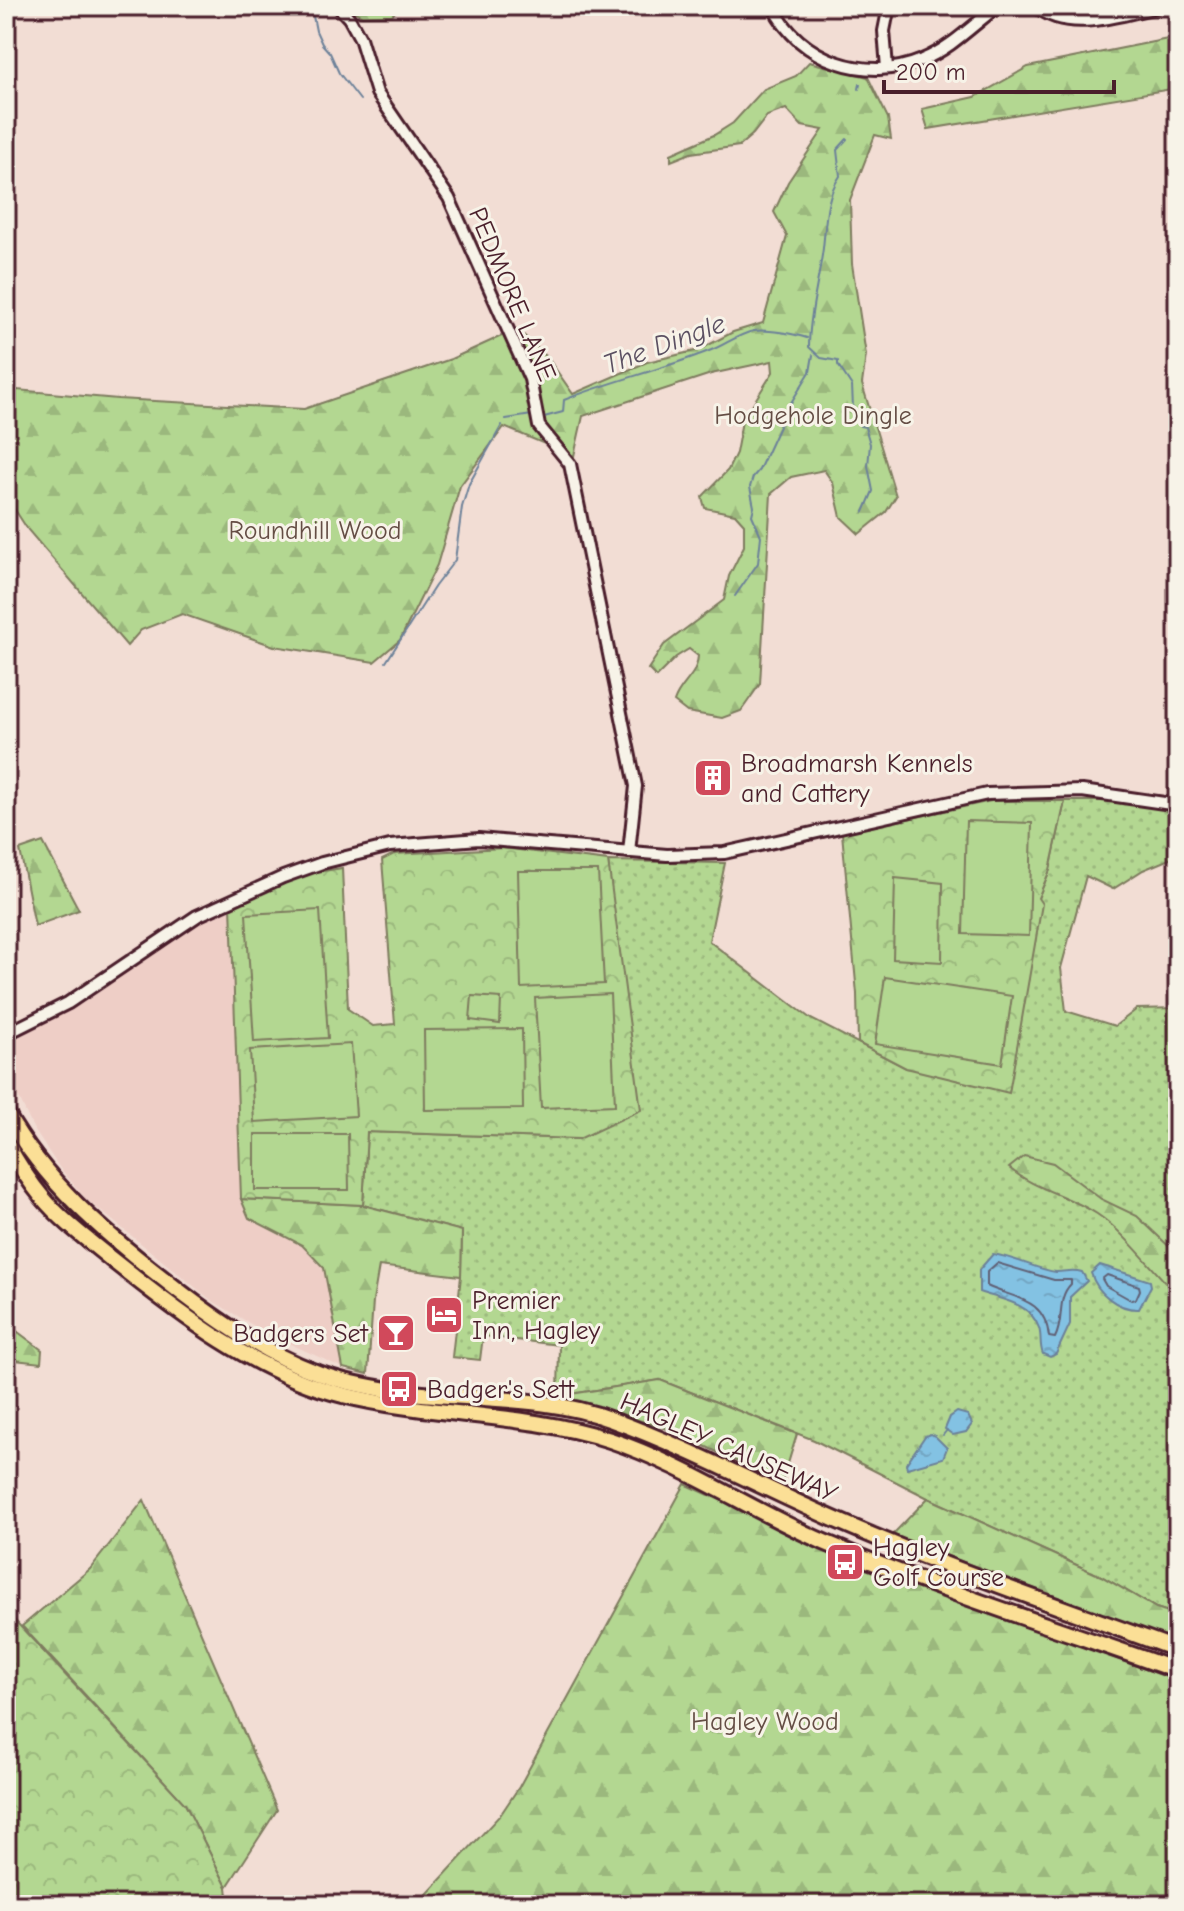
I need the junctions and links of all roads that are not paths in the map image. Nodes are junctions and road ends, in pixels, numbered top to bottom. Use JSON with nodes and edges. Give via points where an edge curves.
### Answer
{"nodes":[{"id":1,"x":338,"y":6,"type":"edge"},
{"id":2,"x":773,"y":6,"type":"edge"},
{"id":3,"x":996,"y":6,"type":"edge"},
{"id":4,"x":1036,"y":6,"type":"edge"},
{"id":5,"x":1161,"y":6,"type":"edge"},
{"id":6,"x":887,"y":8,"type":"edge"},
{"id":7,"x":887,"y":68,"type":"junction"},
{"id":8,"x":1178,"y":805,"type":"edge"},
{"id":9,"x":629,"y":852,"type":"junction"},
{"id":10,"x":6,"y":1034,"type":"edge"},
{"id":11,"x":6,"y":1113,"type":"edge"},
{"id":12,"x":6,"y":1142,"type":"edge"},
{"id":13,"x":1178,"y":1650,"type":"edge"},
{"id":14,"x":1178,"y":1671,"type":"edge"}],
"edges":[{"from":1,"to":9,"type":"street","name":"PEDMORE LANE","via":[[360,38],[373,87],[449,198],[530,379],[539,426],[570,464],[636,786]]},
{"from":2,"to":7,"type":"street","via":[[789,30],[820,55],[856,68]]},
{"from":3,"to":7,"type":"street","via":[[925,59]]},
{"from":4,"to":5,"type":"street","via":[[1057,18],[1093,20]]},
{"from":6,"to":7,"type":"street"},
{"from":8,"to":9,"type":"street","via":[[1082,791],[987,794],[724,853]]},
{"from":9,"to":10,"type":"street","via":[[479,839],[390,846],[322,863],[197,916],[68,1003]]},
{"from":11,"to":13,"type":"highway","name":"HAGLEY CAUSEWAY","via":[[75,1205],[219,1321],[292,1362],[345,1382],[393,1391],[561,1406],[607,1417],[900,1547]]},
{"from":12,"to":14,"type":"highway","name":"HAGLEY CAUSEWAY","via":[[44,1200],[92,1243],[212,1333],[283,1375],[391,1405],[504,1417],[609,1440],[891,1569]]}]}
